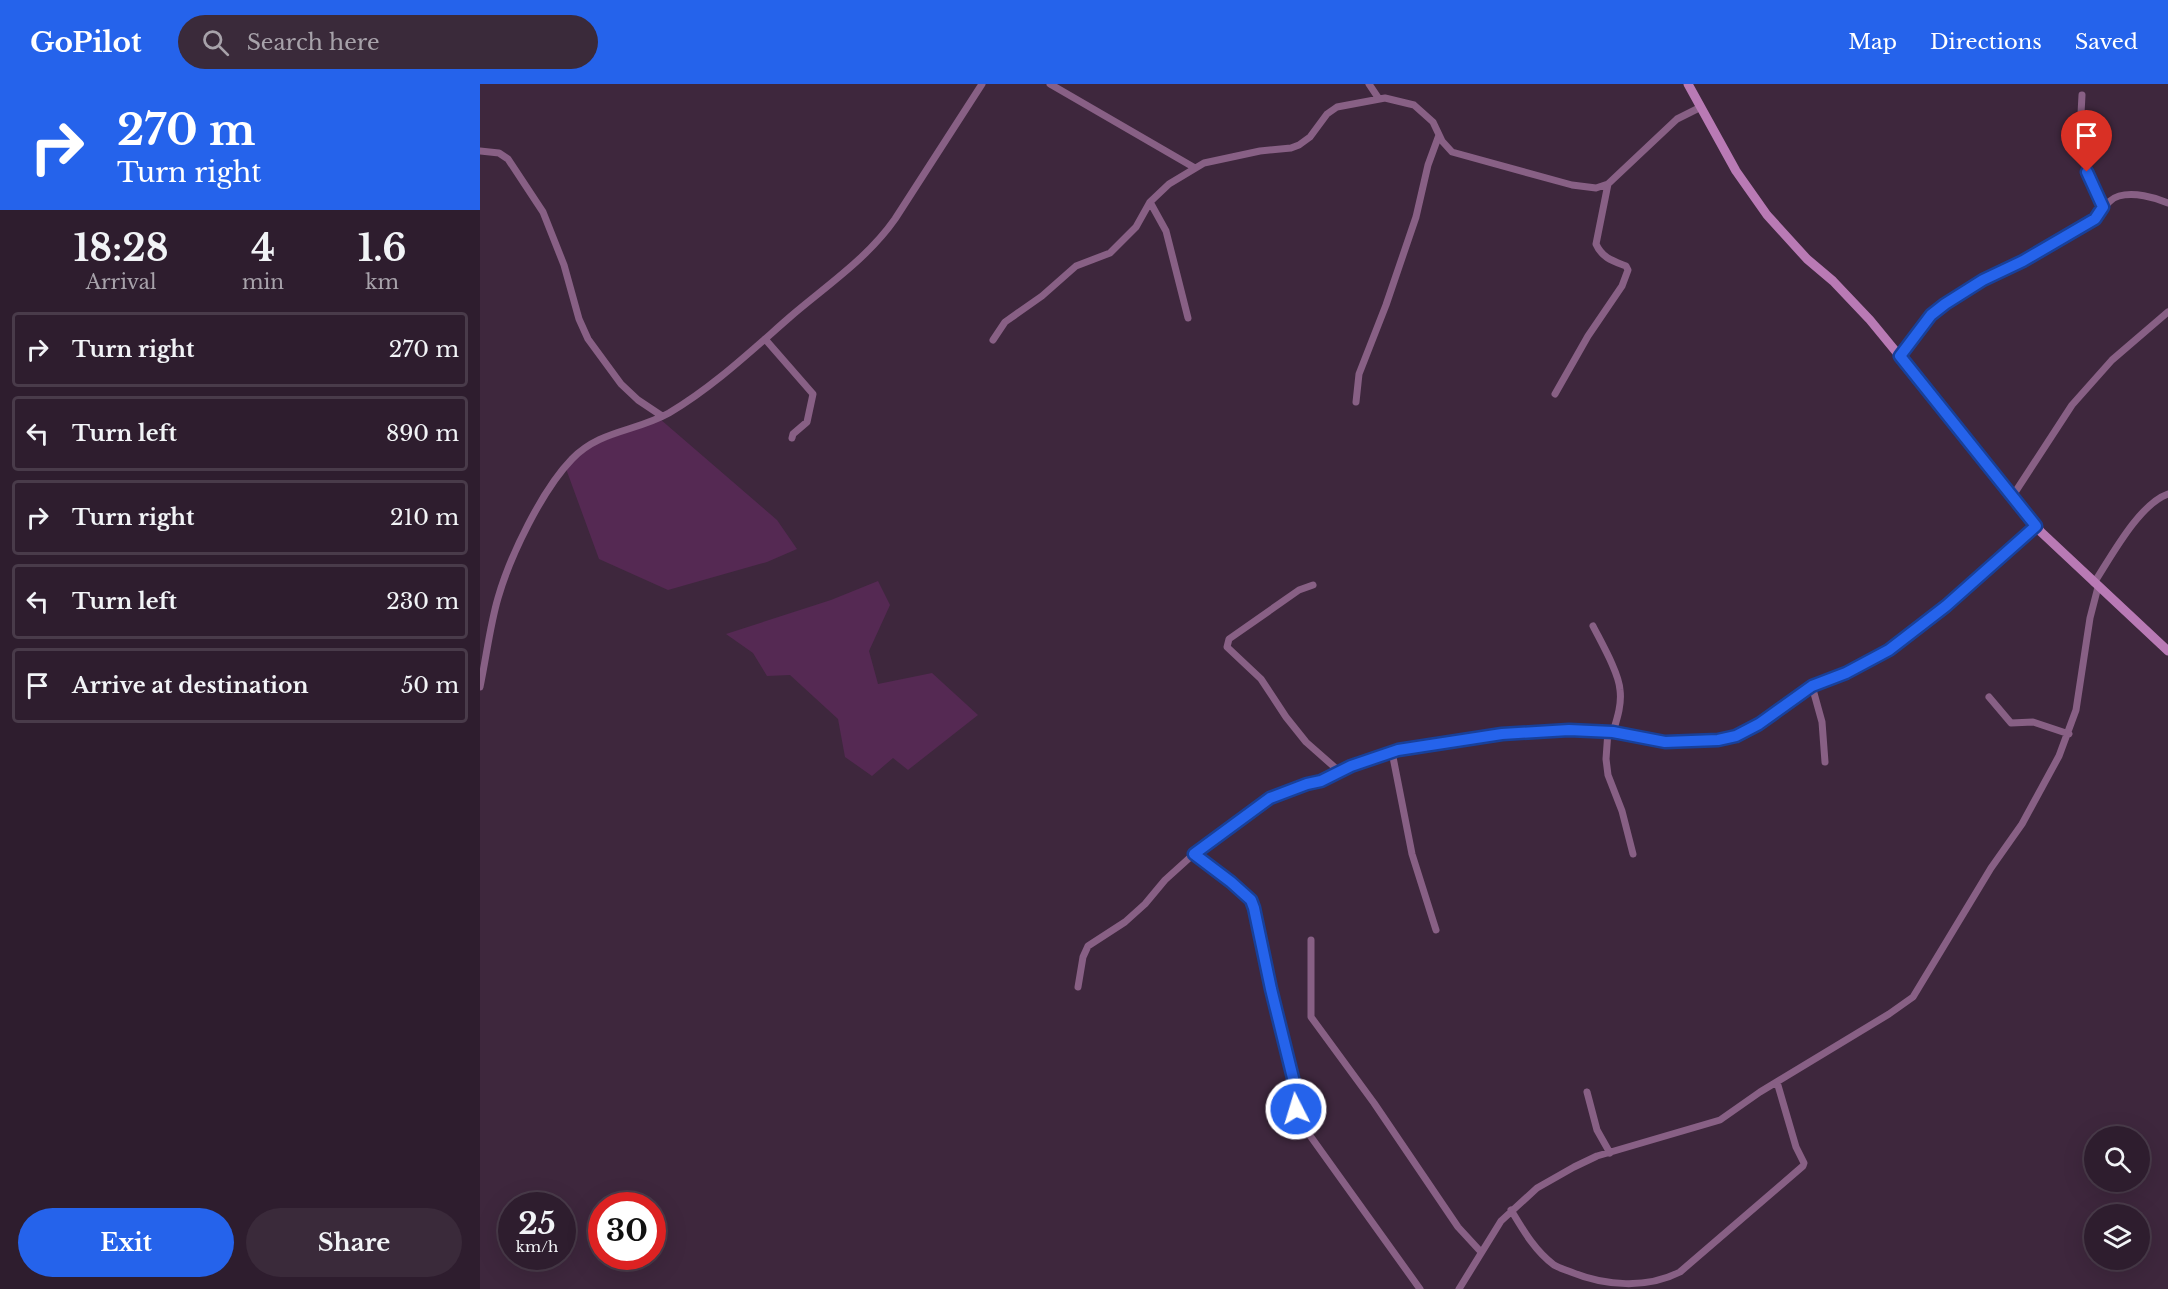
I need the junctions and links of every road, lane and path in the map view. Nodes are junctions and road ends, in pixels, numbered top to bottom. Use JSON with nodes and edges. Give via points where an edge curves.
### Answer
{"nodes":[{"id":1,"x":982,"y":84,"type":"edge"},
{"id":2,"x":1050,"y":84,"type":"edge"},
{"id":3,"x":1370,"y":84,"type":"edge"},
{"id":4,"x":1688,"y":84,"type":"edge"},
{"id":5,"x":2082,"y":95,"type":"dead end"},
{"id":6,"x":1379,"y":99,"type":"junction"},
{"id":7,"x":1701,"y":107,"type":"junction"},
{"id":8,"x":1439,"y":135,"type":"junction"},
{"id":9,"x":480,"y":151,"type":"edge"},
{"id":10,"x":1195,"y":168,"type":"junction"},
{"id":11,"x":1608,"y":184,"type":"junction"},
{"id":12,"x":1150,"y":202,"type":"junction"},
{"id":13,"x":2168,"y":203,"type":"edge"},
{"id":14,"x":2103,"y":207,"type":"junction"},
{"id":15,"x":2168,"y":312,"type":"edge"},
{"id":16,"x":1188,"y":318,"type":"dead end"},
{"id":17,"x":765,"y":339,"type":"junction"},
{"id":18,"x":993,"y":340,"type":"dead end"},
{"id":19,"x":1900,"y":356,"type":"junction"},
{"id":20,"x":1555,"y":394,"type":"dead end"},
{"id":21,"x":1356,"y":402,"type":"dead end"},
{"id":22,"x":662,"y":416,"type":"junction"},
{"id":23,"x":792,"y":438,"type":"dead end"},
{"id":24,"x":2168,"y":494,"type":"edge"},
{"id":25,"x":2012,"y":497,"type":"junction"},
{"id":26,"x":2036,"y":526,"type":"junction"},
{"id":27,"x":1313,"y":585,"type":"dead end"},
{"id":28,"x":2096,"y":585,"type":"junction"},
{"id":29,"x":1593,"y":626,"type":"dead end"},
{"id":30,"x":2166,"y":647,"type":"edge"},
{"id":31,"x":1812,"y":686,"type":"junction"},
{"id":32,"x":480,"y":687,"type":"edge"},
{"id":33,"x":1989,"y":696,"type":"dead end"},
{"id":34,"x":1611,"y":732,"type":"junction"},
{"id":35,"x":2069,"y":734,"type":"junction"},
{"id":36,"x":1392,"y":752,"type":"junction"},
{"id":37,"x":1824,"y":762,"type":"dead end"},
{"id":38,"x":1340,"y":772,"type":"junction"},
{"id":39,"x":1194,"y":854,"type":"junction"},
{"id":40,"x":1632,"y":854,"type":"dead end"},
{"id":41,"x":1437,"y":930,"type":"dead end"},
{"id":42,"x":1311,"y":940,"type":"dead end"},
{"id":43,"x":1078,"y":987,"type":"dead end"},
{"id":44,"x":1777,"y":1082,"type":"junction"},
{"id":45,"x":1587,"y":1092,"type":"dead end"},
{"id":46,"x":1610,"y":1153,"type":"junction"},
{"id":47,"x":1511,"y":1210,"type":"junction"},
{"id":48,"x":1481,"y":1252,"type":"junction"},
{"id":49,"x":1420,"y":1289,"type":"edge"},
{"id":50,"x":1459,"y":1289,"type":"edge"}],
"edges":[{"from":1,"to":17,"type":"street","via":[[885,234],[858,262]]},
{"from":2,"to":10,"type":"street"},
{"from":3,"to":6,"type":"street"},
{"from":4,"to":7,"type":"street"},
{"from":5,"to":14,"type":"street","via":[[2079,151]]},
{"from":6,"to":8,"type":"street","via":[[1414,105],[1433,122]]},
{"from":6,"to":10,"type":"street","via":[[1337,107],[1310,137],[1291,148],[1211,161]]},
{"from":7,"to":11,"type":"street","via":[[1677,119]]},
{"from":7,"to":19,"type":"street","via":[[1736,171],[1767,215]]},
{"from":8,"to":11,"type":"street","via":[[1452,152],[1480,161],[1572,185],[1596,188]]},
{"from":8,"to":21,"type":"street","via":[[1416,218],[1359,374]]},
{"from":9,"to":22,"type":"street","via":[[499,153],[508,159],[543,212],[588,339],[626,389]]},
{"from":10,"to":12,"type":"street"},
{"from":11,"to":20,"type":"street","via":[[1596,244],[1608,260],[1628,270]]},
{"from":12,"to":16,"type":"street","via":[[1166,231]]},
{"from":12,"to":18,"type":"street","via":[[1136,227],[1110,253],[1076,266],[1005,322]]},
{"from":13,"to":14,"type":"street","via":[[2125,195]]},
{"from":14,"to":19,"type":"street","via":[[2095,219],[1945,304],[1931,315]]},
{"from":15,"to":25,"type":"street","via":[[2112,360],[2072,405]]},
{"from":17,"to":22,"type":"street","via":[[697,394]]},
{"from":17,"to":23,"type":"street","via":[[813,394],[807,422]]},
{"from":19,"to":25,"type":"street"},
{"from":22,"to":32,"type":"street","via":[[593,441],[554,480],[507,572],[497,600]]},
{"from":24,"to":28,"type":"street","via":[[2155,500],[2139,516]]},
{"from":25,"to":26,"type":"street"},
{"from":26,"to":28,"type":"street"},
{"from":26,"to":31,"type":"street","via":[[1946,606],[1889,650]]},
{"from":27,"to":38,"type":"street","via":[[1299,590],[1229,639],[1227,647],[1261,679],[1306,742]]},
{"from":28,"to":30,"type":"street"},
{"from":28,"to":35,"type":"street"},
{"from":29,"to":34,"type":"street","via":[[1620,690]]},
{"from":31,"to":34,"type":"street","via":[[1752,728],[1726,739],[1665,742]]},
{"from":31,"to":37,"type":"street","via":[[1822,722]]},
{"from":33,"to":35,"type":"street","via":[[2011,723],[2034,722]]},
{"from":34,"to":36,"type":"street","via":[[1502,734]]},
{"from":34,"to":40,"type":"street","via":[[1606,759],[1608,775]]},
{"from":35,"to":44,"type":"street","via":[[2022,824],[1917,991],[1890,1014]]},
{"from":36,"to":38,"type":"street"},
{"from":36,"to":41,"type":"street","via":[[1412,854]]},
{"from":38,"to":39,"type":"street","via":[[1270,798]]},
{"from":39,"to":43,"type":"street","via":[[1137,912],[1088,946]]},
{"from":39,"to":49,"type":"street","via":[[1251,900],[1293,1078],[1296,1109],[1306,1130]]},
{"from":42,"to":48,"type":"street","via":[[1311,1017],[1458,1227]]},
{"from":44,"to":46,"type":"street","via":[[1720,1120]]},
{"from":44,"to":47,"type":"street","via":[[1803,1166],[1673,1276],[1620,1285],[1581,1276],[1555,1265],[1533,1245]]},
{"from":45,"to":46,"type":"street","via":[[1597,1130]]},
{"from":46,"to":47,"type":"street","via":[[1557,1176]]},
{"from":47,"to":48,"type":"street"},
{"from":48,"to":50,"type":"street"}]}
